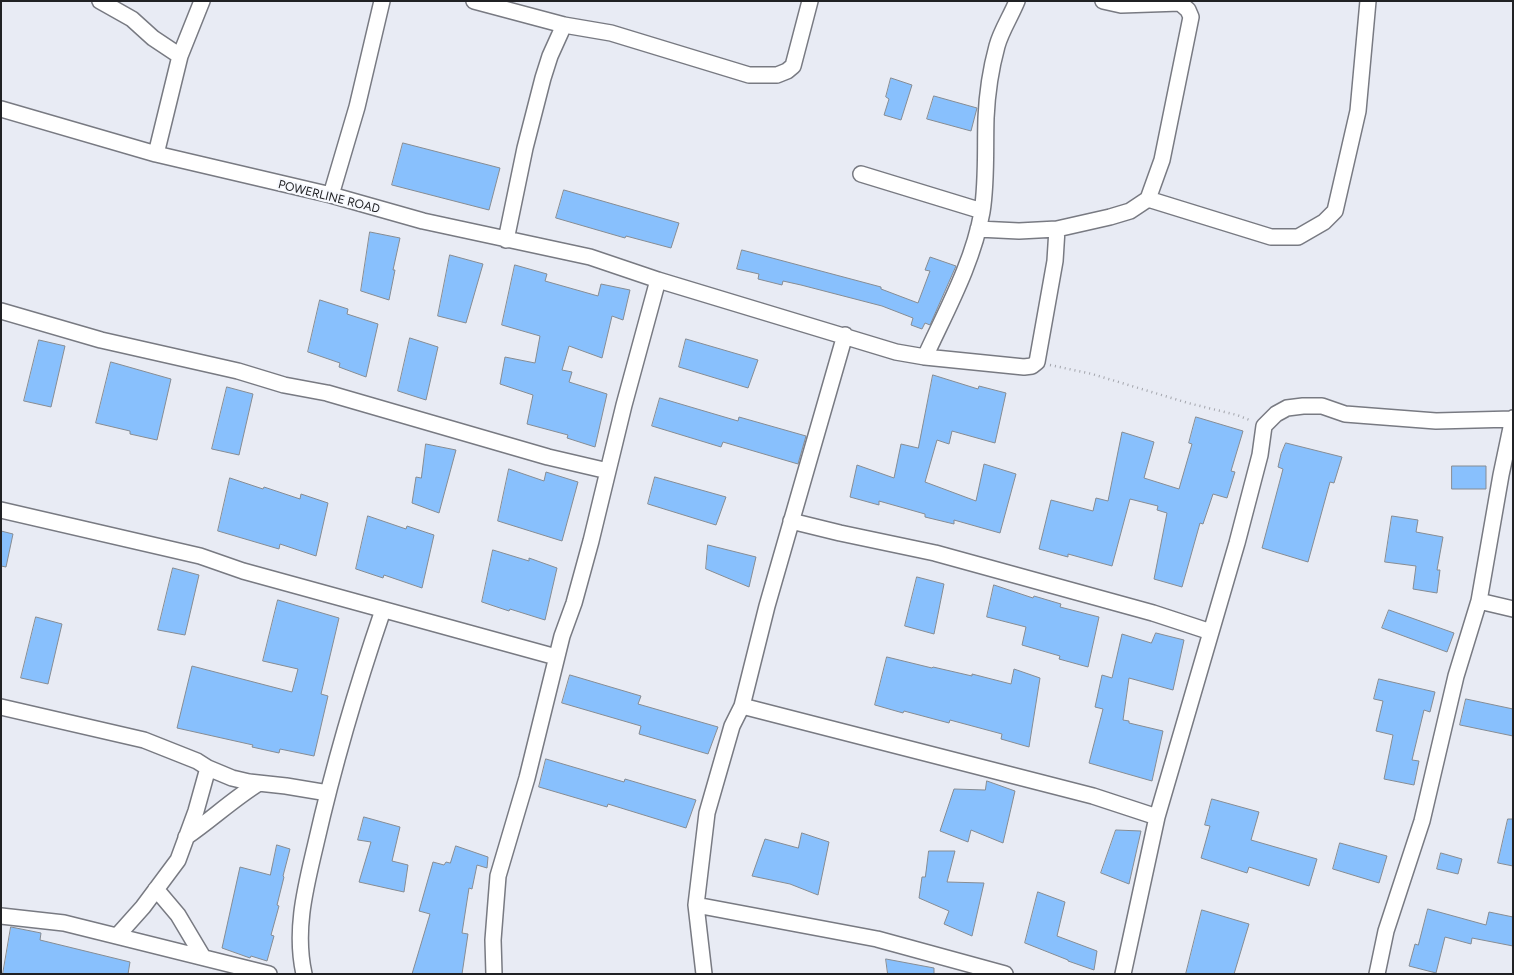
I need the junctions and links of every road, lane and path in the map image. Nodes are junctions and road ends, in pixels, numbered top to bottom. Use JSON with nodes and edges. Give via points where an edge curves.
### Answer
{"nodes":[{"id":1,"x":100,"y":1,"type":"edge"},
{"id":2,"x":202,"y":1,"type":"edge"},
{"id":3,"x":382,"y":1,"type":"edge"},
{"id":4,"x":474,"y":1,"type":"edge"},
{"id":5,"x":810,"y":1,"type":"edge"},
{"id":6,"x":1017,"y":1,"type":"edge"},
{"id":7,"x":1102,"y":1,"type":"edge"},
{"id":8,"x":1368,"y":1,"type":"edge"},
{"id":9,"x":564,"y":24,"type":"junction"},
{"id":10,"x":180,"y":56,"type":"junction"},
{"id":11,"x":1,"y":109,"type":"edge"},
{"id":12,"x":156,"y":154,"type":"junction"},
{"id":13,"x":860,"y":174,"type":"dead end"},
{"id":14,"x":331,"y":195,"type":"junction"},
{"id":15,"x":1148,"y":198,"type":"junction"},
{"id":16,"x":982,"y":211,"type":"junction"},
{"id":17,"x":978,"y":229,"type":"junction"},
{"id":18,"x":1057,"y":229,"type":"junction"},
{"id":19,"x":506,"y":240,"type":"junction"},
{"id":20,"x":658,"y":280,"type":"junction"},
{"id":21,"x":1,"y":311,"type":"edge"},
{"id":22,"x":845,"y":335,"type":"junction"},
{"id":23,"x":925,"y":357,"type":"junction"},
{"id":24,"x":1036,"y":362,"type":"junction"},
{"id":25,"x":1513,"y":419,"type":"edge"},
{"id":26,"x":1264,"y":426,"type":"junction"},
{"id":27,"x":608,"y":472,"type":"junction"},
{"id":28,"x":1,"y":510,"type":"edge"},
{"id":29,"x":791,"y":521,"type":"junction"},
{"id":30,"x":1479,"y":601,"type":"junction"},
{"id":31,"x":1513,"y":609,"type":"edge"},
{"id":32,"x":383,"y":610,"type":"junction"},
{"id":33,"x":1211,"y":632,"type":"junction"},
{"id":34,"x":556,"y":657,"type":"junction"},
{"id":35,"x":742,"y":706,"type":"junction"},
{"id":36,"x":1,"y":707,"type":"edge"},
{"id":37,"x":208,"y":768,"type":"junction"},
{"id":38,"x":259,"y":783,"type":"junction"},
{"id":39,"x":328,"y":793,"type":"junction"},
{"id":40,"x":1157,"y":817,"type":"junction"},
{"id":41,"x":186,"y":837,"type":"junction"},
{"id":42,"x":156,"y":889,"type":"junction"},
{"id":43,"x":696,"y":905,"type":"junction"},
{"id":44,"x":1,"y":916,"type":"edge"},
{"id":45,"x":118,"y":935,"type":"junction"},
{"id":46,"x":203,"y":958,"type":"junction"},
{"id":47,"x":269,"y":974,"type":"edge"},
{"id":48,"x":304,"y":974,"type":"edge"},
{"id":49,"x":494,"y":974,"type":"edge"},
{"id":50,"x":704,"y":974,"type":"edge"},
{"id":51,"x":1005,"y":974,"type":"edge"},
{"id":52,"x":1123,"y":974,"type":"edge"},
{"id":53,"x":1377,"y":974,"type":"edge"}],
"edges":[{"from":1,"to":10,"type":"street","via":[[132,19]]},
{"from":2,"to":10,"type":"street"},
{"from":3,"to":14,"type":"street","via":[[357,107]]},
{"from":4,"to":9,"type":"street"},
{"from":5,"to":9,"type":"street","via":[[793,66],[777,75],[749,74],[611,33]]},
{"from":6,"to":16,"type":"street","via":[[997,45],[990,83]]},
{"from":7,"to":15,"type":"street","via":[[1121,5],[1180,3],[1191,17],[1162,160]]},
{"from":8,"to":15,"type":"street","via":[[1358,111],[1335,211],[1324,222],[1298,237],[1271,237]]},
{"from":9,"to":19,"type":"street","via":[[543,78]]},
{"from":10,"to":12,"type":"street"},
{"from":11,"to":12,"type":"street","name":"POWERLINE ROAD"},
{"from":12,"to":14,"type":"street","name":"POWERLINE ROAD"},
{"from":13,"to":16,"type":"street"},
{"from":14,"to":19,"type":"street","name":"POWERLINE ROAD"},
{"from":15,"to":18,"type":"street","via":[[1130,211]]},
{"from":16,"to":17,"type":"street"},
{"from":17,"to":18,"type":"street"},
{"from":17,"to":23,"type":"street","via":[[963,274]]},
{"from":18,"to":24,"type":"street","via":[[1055,260]]},
{"from":19,"to":20,"type":"street","name":"POWERLINE ROAD","via":[[590,257]]},
{"from":20,"to":22,"type":"street","name":"POWERLINE ROAD"},
{"from":20,"to":27,"type":"street"},
{"from":21,"to":27,"type":"street","via":[[101,340],[327,393]]},
{"from":22,"to":23,"type":"street","name":"POWERLINE ROAD","via":[[896,352]]},
{"from":22,"to":29,"type":"street"},
{"from":23,"to":24,"type":"street","name":"POWERLINE ROAD","via":[[1024,367]]},
{"from":24,"to":26,"type":"path","via":[[1092,374],[1237,415]]},
{"from":25,"to":26,"type":"street","via":[[1436,421],[1345,414],[1322,406],[1303,406],[1287,408]]},
{"from":25,"to":30,"type":"street"},
{"from":26,"to":33,"type":"street","via":[[1248,502]]},
{"from":27,"to":34,"type":"street"},
{"from":28,"to":32,"type":"street","via":[[200,556]]},
{"from":29,"to":33,"type":"street","via":[[935,553]]},
{"from":29,"to":35,"type":"street"},
{"from":30,"to":31,"type":"street"},
{"from":30,"to":53,"type":"street","via":[[1456,676],[1422,821],[1386,931]]},
{"from":32,"to":34,"type":"street"},
{"from":32,"to":39,"type":"street","via":[[362,670]]},
{"from":33,"to":40,"type":"street"},
{"from":34,"to":49,"type":"street","via":[[527,778],[498,876]]},
{"from":35,"to":40,"type":"street","via":[[1084,794]]},
{"from":35,"to":43,"type":"street","via":[[732,726],[707,813]]},
{"from":36,"to":37,"type":"street","via":[[144,740]]},
{"from":37,"to":38,"type":"street","via":[[232,778]]},
{"from":37,"to":41,"type":"street"},
{"from":38,"to":39,"type":"street"},
{"from":38,"to":41,"type":"street"},
{"from":39,"to":48,"type":"street","via":[[300,926],[300,957]]},
{"from":40,"to":52,"type":"street"},
{"from":41,"to":42,"type":"street","via":[[178,860]]},
{"from":42,"to":45,"type":"street"},
{"from":42,"to":46,"type":"street","via":[[178,915]]},
{"from":43,"to":50,"type":"street"},
{"from":43,"to":51,"type":"street","via":[[877,939]]},
{"from":44,"to":45,"type":"street","via":[[64,923]]},
{"from":45,"to":46,"type":"street"},
{"from":46,"to":47,"type":"street"}]}
